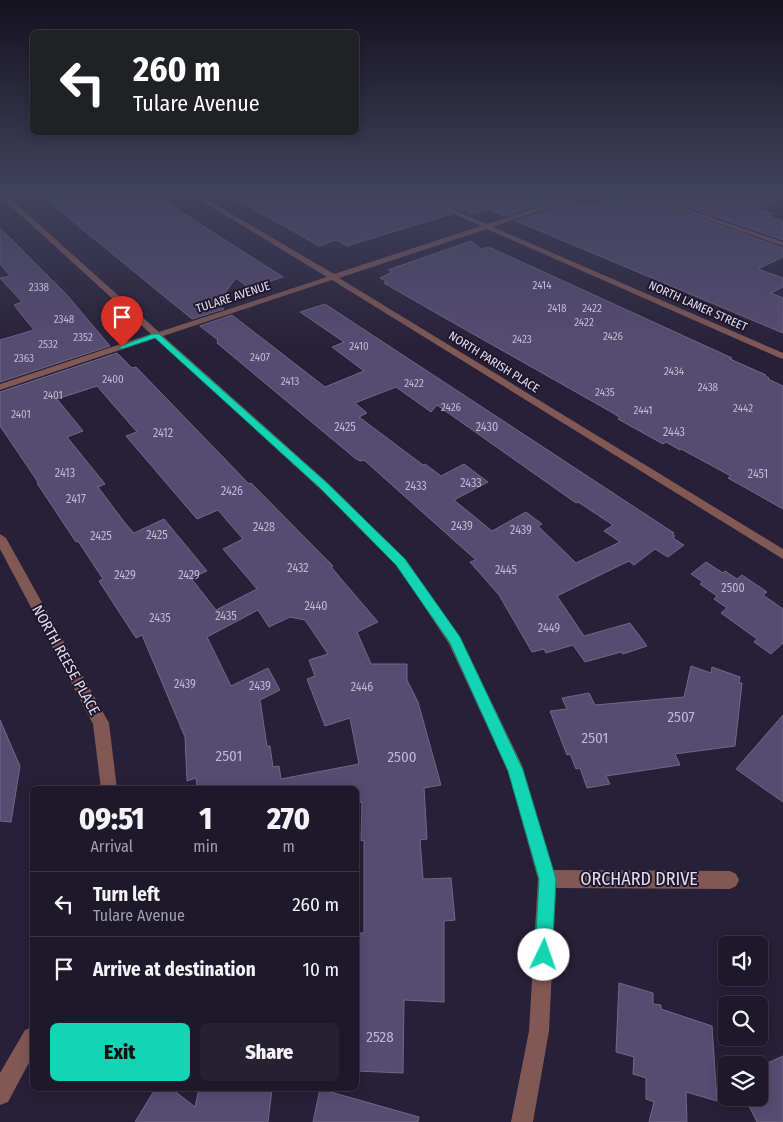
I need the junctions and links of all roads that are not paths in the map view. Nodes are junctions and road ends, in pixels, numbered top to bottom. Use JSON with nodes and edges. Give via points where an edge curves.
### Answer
{"nodes":[{"id":1,"x":57,"y":245,"type":"edge"},
{"id":2,"x":280,"y":245,"type":"edge"},
{"id":3,"x":428,"y":245,"type":"edge"},
{"id":4,"x":530,"y":245,"type":"edge"},
{"id":5,"x":333,"y":277,"type":"junction"},
{"id":6,"x":156,"y":336,"type":"junction"},
{"id":7,"x":783,"y":356,"type":"edge"},
{"id":8,"x":0,"y":387,"type":"edge"},
{"id":9,"x":2,"y":544,"type":"edge"},
{"id":10,"x":783,"y":555,"type":"edge"},
{"id":11,"x":109,"y":786,"type":"edge"},
{"id":12,"x":548,"y":879,"type":"junction"},
{"id":13,"x":730,"y":880,"type":"dead end"},
{"id":14,"x":30,"y":1040,"type":"edge"},
{"id":15,"x":0,"y":1094,"type":"edge"},
{"id":16,"x":522,"y":1122,"type":"edge"}],
"edges":[{"from":1,"to":6,"type":"street"},
{"from":2,"to":5,"type":"street","name":"NORTH PARISH PLACE"},
{"from":3,"to":5,"type":"street","name":"TULARE AVENUE"},
{"from":4,"to":7,"type":"street","name":"NORTH LAMER STREET"},
{"from":5,"to":6,"type":"street","name":"TULARE AVENUE"},
{"from":5,"to":10,"type":"street","name":"NORTH PARISH PLACE"},
{"from":6,"to":8,"type":"street","name":"TULARE AVENUE"},
{"from":6,"to":12,"type":"street","via":[[324,486],[400,562],[455,641],[516,770]]},
{"from":9,"to":11,"type":"street","name":"NORTH REESE PLACE","via":[[101,723]]},
{"from":12,"to":13,"type":"street","name":"ORCHARD DRIVE"},
{"from":12,"to":16,"type":"street","via":[[540,1032]]},
{"from":14,"to":15,"type":"street"}]}
